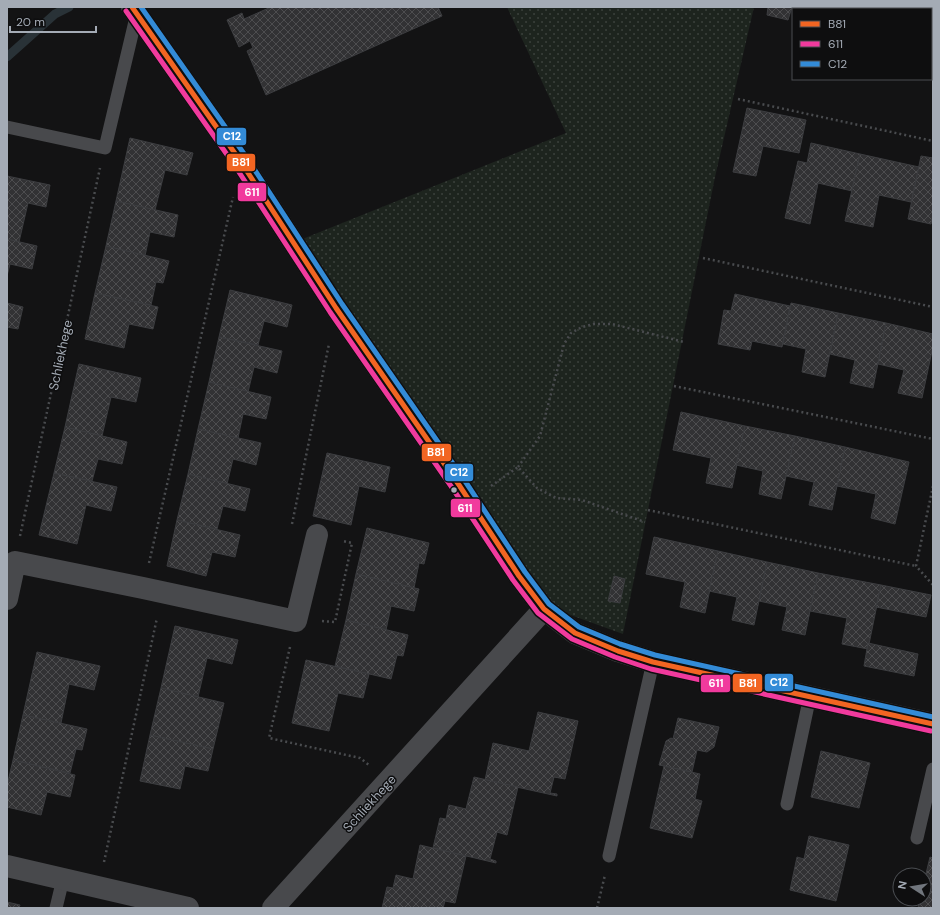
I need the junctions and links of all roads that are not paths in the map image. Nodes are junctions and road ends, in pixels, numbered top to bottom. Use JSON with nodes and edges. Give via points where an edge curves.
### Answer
{"nodes":[{"id":1,"x":134,"y":10,"type":"edge"},
{"id":2,"x":7,"y":127,"type":"edge"},
{"id":3,"x":317,"y":535,"type":"dead end"},
{"id":4,"x":7,"y":599,"type":"edge"},
{"id":5,"x":544,"y":609,"type":"junction"},
{"id":6,"x":653,"y":662,"type":"junction"},
{"id":7,"x":810,"y":696,"type":"junction"},
{"id":8,"x":932,"y":721,"type":"edge"},
{"id":9,"x":933,"y":769,"type":"edge"},
{"id":10,"x":787,"y":804,"type":"dead end"},
{"id":11,"x":917,"y":838,"type":"dead end"},
{"id":12,"x":609,"y":856,"type":"road end"},
{"id":13,"x":7,"y":866,"type":"edge"},
{"id":14,"x":62,"y":879,"type":"junction"},
{"id":15,"x":56,"y":908,"type":"edge"},
{"id":16,"x":188,"y":908,"type":"edge"},
{"id":17,"x":273,"y":908,"type":"edge"}],
"edges":[{"from":1,"to":2,"type":"lane","via":[[105,148]]},
{"from":1,"to":5,"type":"street","via":[[241,162],[336,308]]},
{"from":3,"to":4,"type":"street","via":[[296,621],[15,562]]},
{"from":5,"to":6,"type":"street","via":[[575,633]]},
{"from":5,"to":17,"type":"street","name":"Schliekhege"},
{"from":6,"to":7,"type":"street"},
{"from":6,"to":12,"type":"lane"},
{"from":7,"to":8,"type":"street"},
{"from":7,"to":10,"type":"lane"},
{"from":9,"to":11,"type":"lane"},
{"from":13,"to":14,"type":"street"},
{"from":14,"to":15,"type":"lane"},
{"from":14,"to":16,"type":"street"}]}
